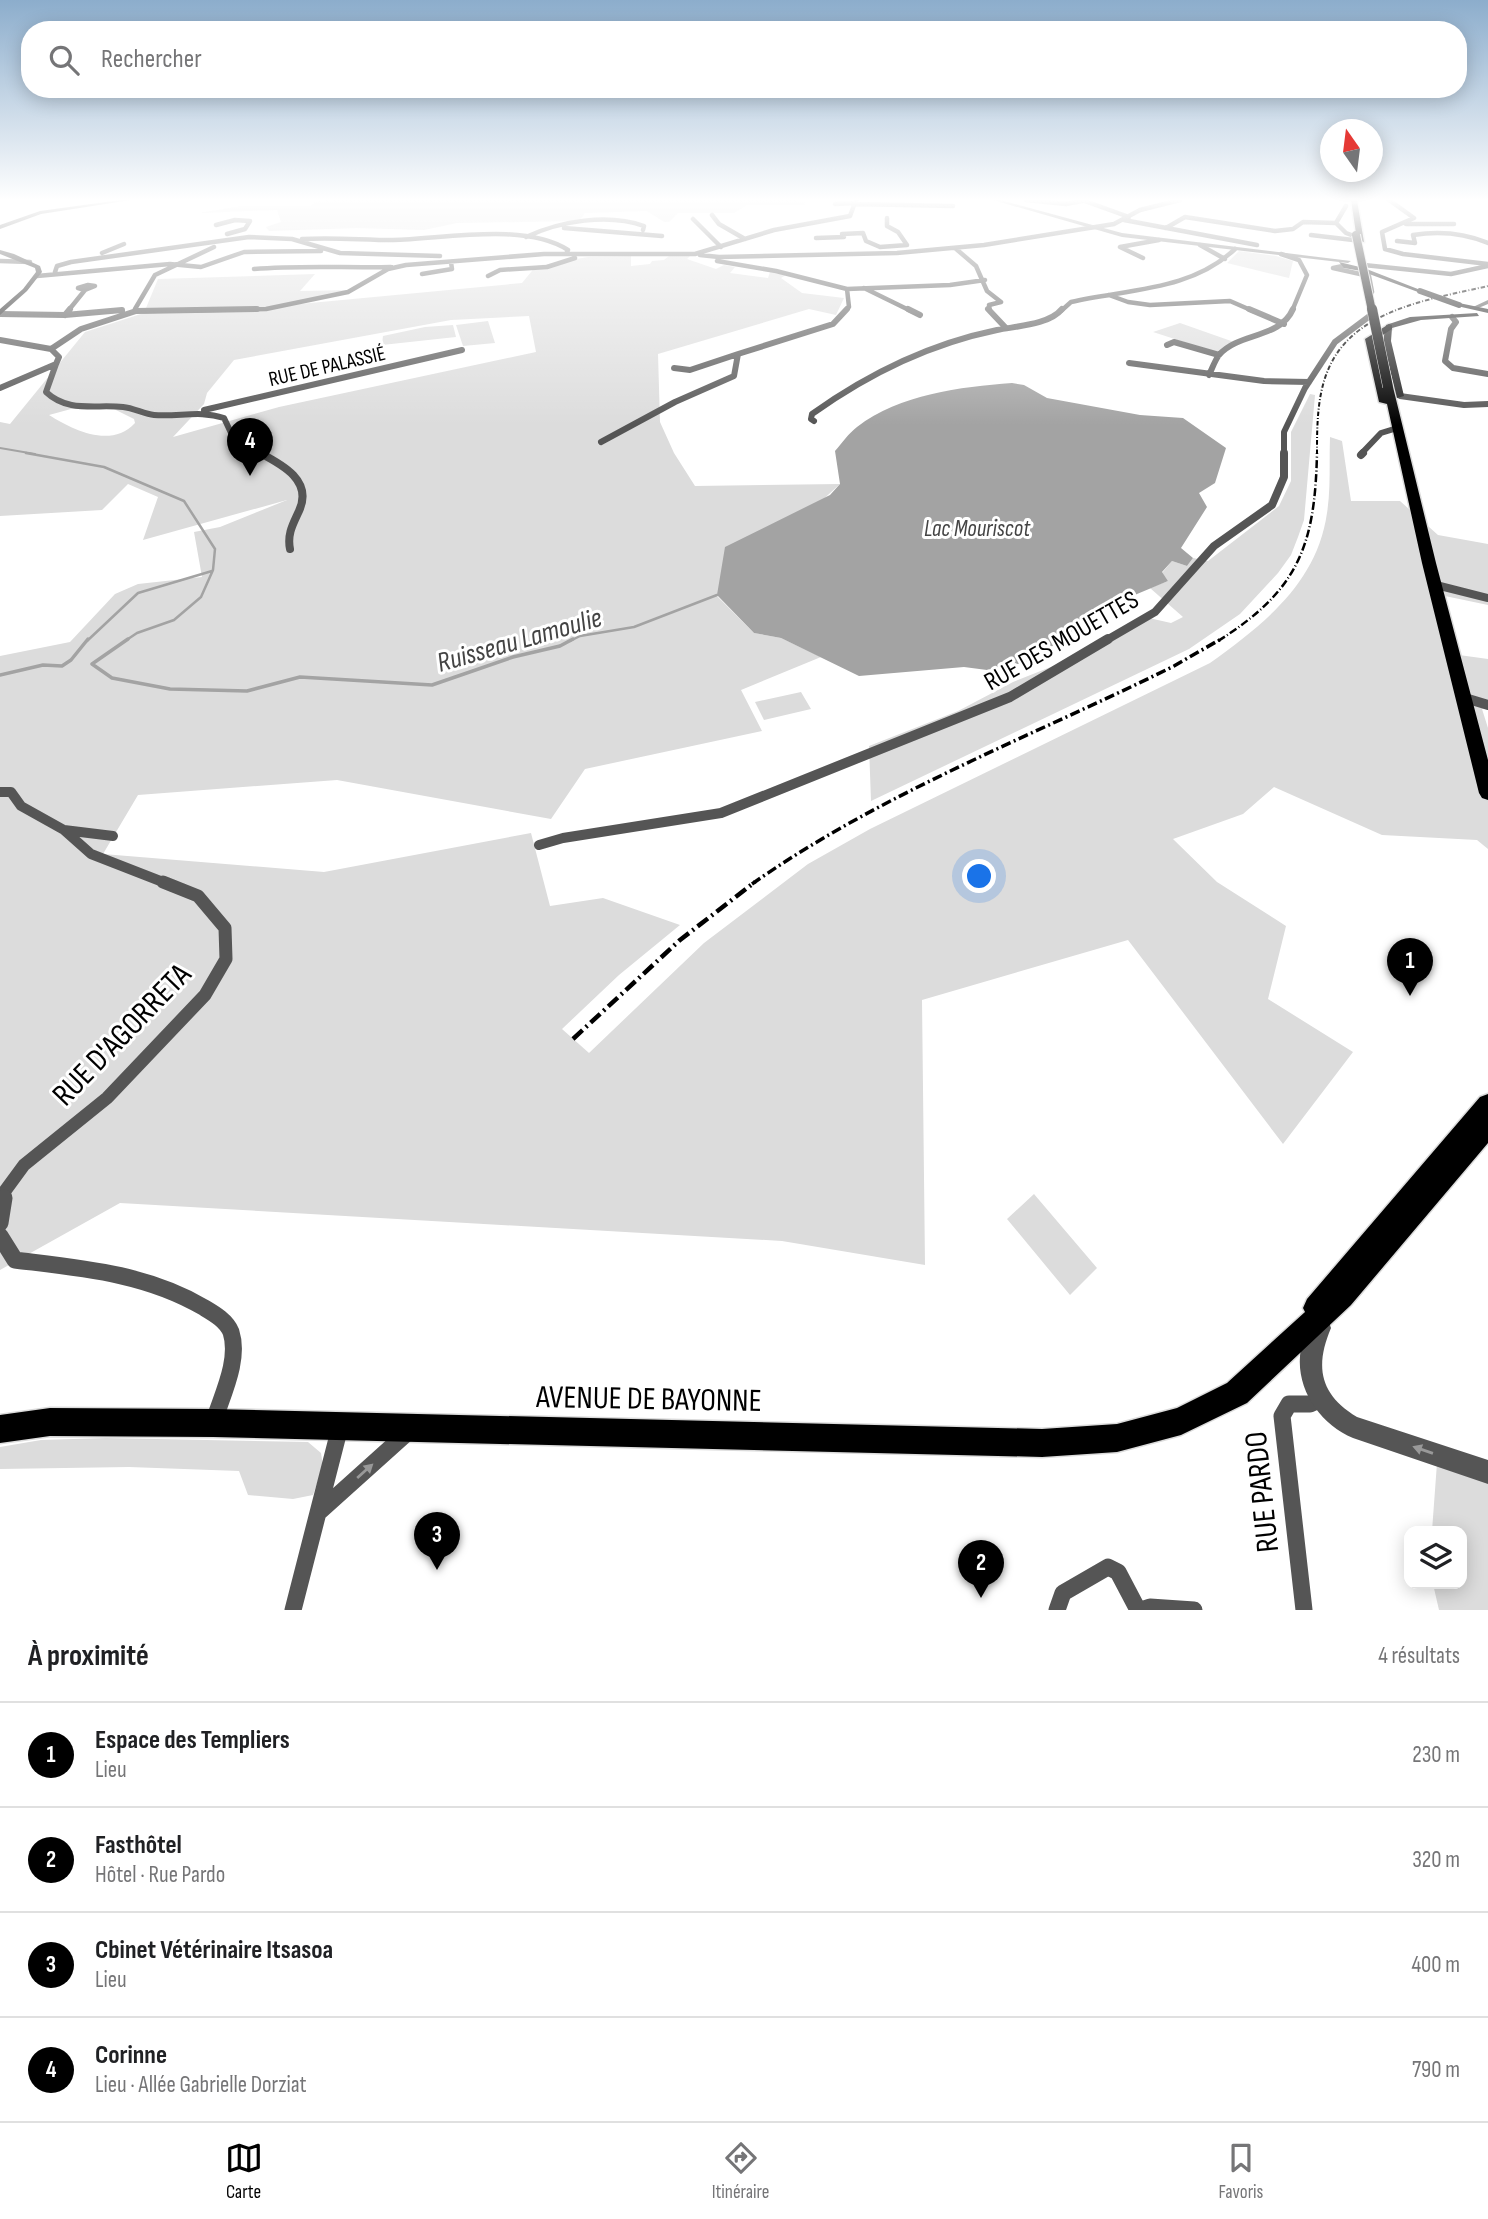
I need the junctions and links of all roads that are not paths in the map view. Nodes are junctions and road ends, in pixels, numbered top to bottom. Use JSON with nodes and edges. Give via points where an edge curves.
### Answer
{"nodes":[{"id":1,"x":34,"y":275,"type":"edge"},
{"id":2,"x":156,"y":275,"type":"edge"},
{"id":3,"x":382,"y":275,"type":"edge"},
{"id":4,"x":792,"y":275,"type":"edge"},
{"id":5,"x":982,"y":275,"type":"edge"},
{"id":6,"x":1190,"y":275,"type":"edge"},
{"id":7,"x":1307,"y":275,"type":"edge"},
{"id":8,"x":1364,"y":275,"type":"edge"},
{"id":9,"x":1365,"y":275,"type":"edge"},
{"id":10,"x":1381,"y":275,"type":"edge"},
{"id":11,"x":985,"y":280,"type":"junction"},
{"id":12,"x":864,"y":288,"type":"junction"},
{"id":13,"x":847,"y":289,"type":"junction"},
{"id":14,"x":85,"y":290,"type":"dead end"},
{"id":15,"x":1109,"y":295,"type":"junction"},
{"id":16,"x":1488,"y":302,"type":"edge"},
{"id":17,"x":1464,"y":308,"type":"junction"},
{"id":18,"x":135,"y":310,"type":"junction"},
{"id":19,"x":0,"y":314,"type":"edge"},
{"id":20,"x":1483,"y":314,"type":"edge"},
{"id":21,"x":65,"y":315,"type":"junction"},
{"id":22,"x":920,"y":315,"type":"dead end"},
{"id":23,"x":1452,"y":317,"type":"junction"},
{"id":24,"x":1284,"y":324,"type":"junction"},
{"id":25,"x":1005,"y":327,"type":"junction"},
{"id":26,"x":1389,"y":327,"type":"junction"},
{"id":27,"x":0,"y":340,"type":"edge"},
{"id":28,"x":1167,"y":345,"type":"dead end"},
{"id":29,"x":0,"y":346,"type":"edge"},
{"id":30,"x":26,"y":346,"type":"junction"},
{"id":31,"x":51,"y":349,"type":"junction"},
{"id":32,"x":462,"y":350,"type":"dead end"},
{"id":33,"x":738,"y":354,"type":"junction"},
{"id":34,"x":1219,"y":355,"type":"junction"},
{"id":35,"x":1129,"y":363,"type":"dead end"},
{"id":36,"x":56,"y":364,"type":"junction"},
{"id":37,"x":674,"y":368,"type":"dead end"},
{"id":38,"x":1488,"y":373,"type":"edge"},
{"id":39,"x":1209,"y":375,"type":"junction"},
{"id":40,"x":0,"y":381,"type":"edge"},
{"id":41,"x":15,"y":382,"type":"junction"},
{"id":42,"x":1309,"y":382,"type":"junction"},
{"id":43,"x":0,"y":388,"type":"edge"},
{"id":44,"x":1400,"y":396,"type":"junction"},
{"id":45,"x":1488,"y":404,"type":"edge"},
{"id":46,"x":198,"y":411,"type":"junction"},
{"id":47,"x":814,"y":421,"type":"dead end"},
{"id":48,"x":1394,"y":429,"type":"junction"},
{"id":49,"x":1400,"y":440,"type":"junction"},
{"id":50,"x":601,"y":442,"type":"dead end"},
{"id":51,"x":1361,"y":455,"type":"dead end"},
{"id":52,"x":1410,"y":475,"type":"junction"},
{"id":53,"x":290,"y":549,"type":"dead end"},
{"id":54,"x":1436,"y":585,"type":"junction"},
{"id":55,"x":1488,"y":598,"type":"edge"},
{"id":56,"x":1465,"y":698,"type":"junction"},
{"id":57,"x":1488,"y":705,"type":"edge"},
{"id":58,"x":5,"y":792,"type":"edge"},
{"id":59,"x":1488,"y":793,"type":"edge"},
{"id":60,"x":64,"y":830,"type":"junction"},
{"id":61,"x":113,"y":836,"type":"dead end"},
{"id":62,"x":539,"y":845,"type":"dead end"},
{"id":63,"x":1488,"y":1105,"type":"edge"},
{"id":64,"x":1488,"y":1125,"type":"edge"},
{"id":65,"x":0,"y":1223,"type":"edge"},
{"id":66,"x":0,"y":1236,"type":"edge"},
{"id":67,"x":1342,"y":1296,"type":"junction"},
{"id":68,"x":1273,"y":1358,"type":"junction"},
{"id":69,"x":1321,"y":1399,"type":"junction"},
{"id":70,"x":213,"y":1423,"type":"junction"},
{"id":71,"x":341,"y":1427,"type":"junction"},
{"id":72,"x":413,"y":1428,"type":"junction"},
{"id":73,"x":0,"y":1429,"type":"edge"},
{"id":74,"x":1488,"y":1472,"type":"edge"},
{"id":75,"x":318,"y":1513,"type":"junction"},
{"id":76,"x":293,"y":1610,"type":"edge"},
{"id":77,"x":1057,"y":1610,"type":"edge"},
{"id":78,"x":1140,"y":1610,"type":"edge"},
{"id":79,"x":1194,"y":1610,"type":"edge"},
{"id":80,"x":1304,"y":1610,"type":"edge"}],
"edges":[{"from":1,"to":19,"type":"main road"},
{"from":2,"to":18,"type":"street"},
{"from":3,"to":18,"type":"street","via":[[348,292],[267,309]]},
{"from":4,"to":13,"type":"street"},
{"from":5,"to":11,"type":"street"},
{"from":6,"to":15,"type":"street"},
{"from":7,"to":24,"type":"street"},
{"from":8,"to":49,"type":"main road","bridge":true},
{"from":9,"to":42,"type":"street","name":"RUE DES MOUETTES","via":[[1369,276],[1375,312],[1335,342]]},
{"from":10,"to":17,"type":"main road","bridge":true},
{"from":11,"to":12,"type":"street"},
{"from":11,"to":25,"type":"street","via":[[987,291],[1001,302],[988,309]]},
{"from":12,"to":13,"type":"street"},
{"from":12,"to":22,"type":"street"},
{"from":13,"to":33,"type":"street","via":[[849,307],[833,324]]},
{"from":14,"to":21,"type":"street"},
{"from":15,"to":24,"type":"street","via":[[1150,305],[1230,301]]},
{"from":15,"to":25,"type":"street","via":[[1068,303],[1059,314]]},
{"from":16,"to":20,"type":"street"},
{"from":17,"to":20,"type":"main road"},
{"from":17,"to":23,"type":"main road"},
{"from":18,"to":21,"type":"street"},
{"from":18,"to":31,"type":"street","via":[[81,329]]},
{"from":19,"to":21,"type":"street"},
{"from":20,"to":23,"type":"main road"},
{"from":23,"to":26,"type":"main road","via":[[1412,318]]},
{"from":23,"to":38,"type":"street","via":[[1456,322],[1445,361],[1453,368]]},
{"from":24,"to":34,"type":"street"},
{"from":25,"to":47,"type":"street","via":[[906,357],[841,392],[812,414]]},
{"from":26,"to":44,"type":"main road","via":[[1387,341]]},
{"from":26,"to":48,"type":"main road","via":[[1370,338]]},
{"from":27,"to":30,"type":"street"},
{"from":28,"to":34,"type":"street","via":[[1174,342]]},
{"from":29,"to":30,"type":"street"},
{"from":30,"to":31,"type":"street"},
{"from":31,"to":36,"type":"street","via":[[59,357]]},
{"from":32,"to":46,"type":"street","name":"RUE DE PALASSIÉ"},
{"from":33,"to":37,"type":"street","via":[[690,370]]},
{"from":33,"to":50,"type":"street","via":[[734,376]]},
{"from":34,"to":39,"type":"street"},
{"from":35,"to":39,"type":"street"},
{"from":36,"to":41,"type":"street"},
{"from":36,"to":46,"type":"street","name":"RUE DE PALASSIÉ","via":[[46,392],[66,405],[121,407],[154,415]]},
{"from":39,"to":42,"type":"street"},
{"from":40,"to":41,"type":"street"},
{"from":41,"to":43,"type":"street"},
{"from":42,"to":62,"type":"street","name":"RUE DES MOUETTES","via":[[1283,432],[1284,477],[1272,505],[1214,546],[1155,612],[1010,697],[732,809]]},
{"from":44,"to":45,"type":"street"},
{"from":44,"to":52,"type":"main road"},
{"from":46,"to":53,"type":"street","via":[[223,418],[233,437],[281,465],[301,487],[304,497],[288,542]]},
{"from":48,"to":49,"type":"main road"},
{"from":48,"to":51,"type":"street","via":[[1381,433]]},
{"from":49,"to":52,"type":"main road"},
{"from":52,"to":54,"type":"main road"},
{"from":54,"to":55,"type":"street"},
{"from":54,"to":56,"type":"main road"},
{"from":56,"to":57,"type":"street"},
{"from":56,"to":59,"type":"main road"},
{"from":58,"to":60,"type":"street","name":"RUE D'AGORRETA"},
{"from":60,"to":61,"type":"street","name":"RUE D'AGORRETA"},
{"from":60,"to":65,"type":"street","name":"RUE D'AGORRETA","via":[[91,854],[198,896],[225,928],[226,959],[205,995],[107,1098],[24,1165],[5,1191]]},
{"from":63,"to":68,"type":"main road"},
{"from":64,"to":67,"type":"main road"},
{"from":66,"to":70,"type":"street","via":[[15,1260],[128,1276],[188,1297],[225,1322],[233,1353]]},
{"from":67,"to":68,"type":"main road"},
{"from":67,"to":69,"type":"street","via":[[1312,1339],[1312,1381]]},
{"from":68,"to":72,"type":"main road","name":"AVENUE DE BAYONNE","via":[[1237,1394],[1181,1420],[1104,1439],[1042,1443]]},
{"from":74,"to":69,"type":"street","one_way":true,"via":[[1345,1423]]},
{"from":69,"to":80,"type":"street","name":"RUE PARDO","via":[[1310,1405],[1289,1404],[1282,1416]]},
{"from":70,"to":71,"type":"main road","name":"AVENUE DE BAYONNE"},
{"from":70,"to":73,"type":"main road","name":"AVENUE DE BAYONNE","via":[[50,1422]]},
{"from":71,"to":72,"type":"main road","name":"AVENUE DE BAYONNE"},
{"from":71,"to":75,"type":"street"},
{"from":75,"to":72,"type":"street","one_way":true},
{"from":75,"to":76,"type":"street"},
{"from":77,"to":78,"type":"street","via":[[1063,1593],[1108,1567],[1118,1572]]},
{"from":78,"to":79,"type":"street","via":[[1150,1606]]}]}
